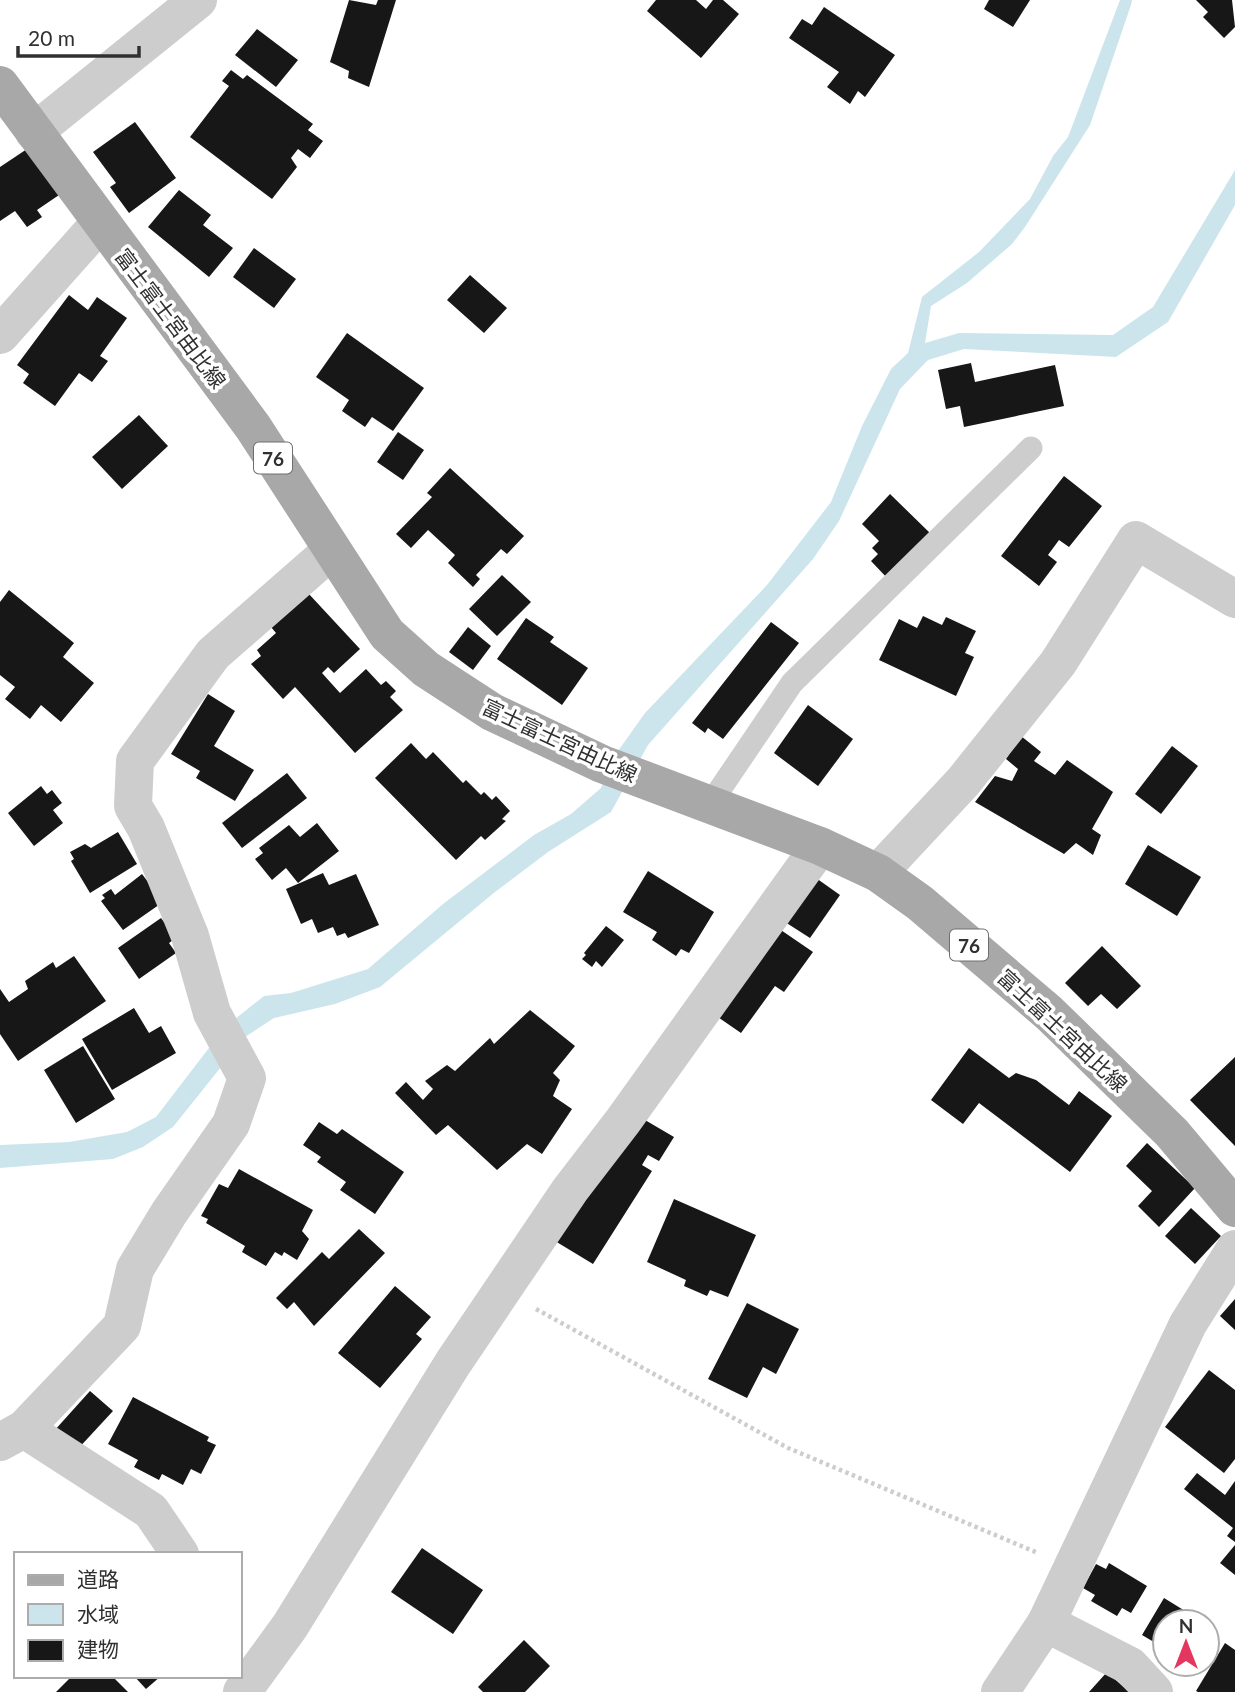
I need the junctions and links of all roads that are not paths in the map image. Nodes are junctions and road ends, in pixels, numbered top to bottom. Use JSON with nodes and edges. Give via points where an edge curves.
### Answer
{"nodes":[{"id":1,"x":197,"y":0,"type":"edge"},
{"id":2,"x":0,"y":85,"type":"edge"},
{"id":3,"x":34,"y":132,"type":"junction"},
{"id":4,"x":100,"y":223,"type":"junction"},
{"id":5,"x":0,"y":335,"type":"edge"},
{"id":6,"x":1031,"y":448,"type":"dead end"},
{"id":7,"x":332,"y":550,"type":"junction"},
{"id":8,"x":1235,"y":599,"type":"edge"},
{"id":9,"x":710,"y":804,"type":"junction"},
{"id":10,"x":820,"y":846,"type":"junction"},
{"id":11,"x":878,"y":873,"type":"junction"},
{"id":12,"x":1235,"y":1208,"type":"edge"},
{"id":13,"x":1235,"y":1249,"type":"edge"},
{"id":14,"x":12,"y":1436,"type":"edge"},
{"id":15,"x":179,"y":1552,"type":"edge"},
{"id":16,"x":1046,"y":1623,"type":"junction"},
{"id":17,"x":253,"y":1651,"type":"edge"},
{"id":18,"x":1002,"y":1691,"type":"edge"},
{"id":19,"x":242,"y":1692,"type":"edge"},
{"id":20,"x":1154,"y":1692,"type":"edge"}],
"edges":[{"from":1,"to":3,"type":"street"},
{"from":2,"to":3,"type":"main road","name":"富士富士宮由比線","number":"76"},
{"from":3,"to":4,"type":"main road","name":"富士富士宮由比線","number":"76"},
{"from":4,"to":5,"type":"street"},
{"from":4,"to":7,"type":"main road","name":"富士富士宮由比線","number":"76","via":[[253,427]]},
{"from":6,"to":9,"type":"lane","via":[[792,683]]},
{"from":7,"to":9,"type":"main road","name":"富士富士宮由比線","number":"76","via":[[387,634],[426,669],[492,712],[602,764]]},
{"from":7,"to":14,"type":"street","via":[[213,654],[135,761],[133,807],[190,936],[212,1013],[247,1078],[231,1124],[135,1269],[122,1326]]},
{"from":8,"to":11,"type":"street","via":[[1136,540],[1058,663],[963,782]]},
{"from":9,"to":10,"type":"main road","name":"富士富士宮由比線","number":"76"},
{"from":10,"to":11,"type":"main road","name":"富士富士宮由比線","number":"76"},
{"from":10,"to":17,"type":"street","via":[[570,1190]]},
{"from":11,"to":12,"type":"main road","name":"富士富士宮由比線","number":"76","via":[[1049,1013],[1172,1133]]},
{"from":13,"to":16,"type":"street","via":[[1188,1324]]},
{"from":14,"to":15,"type":"street","via":[[151,1511]]},
{"from":16,"to":18,"type":"street"},
{"from":16,"to":20,"type":"street","via":[[1129,1666]]},
{"from":17,"to":19,"type":"street"}]}
